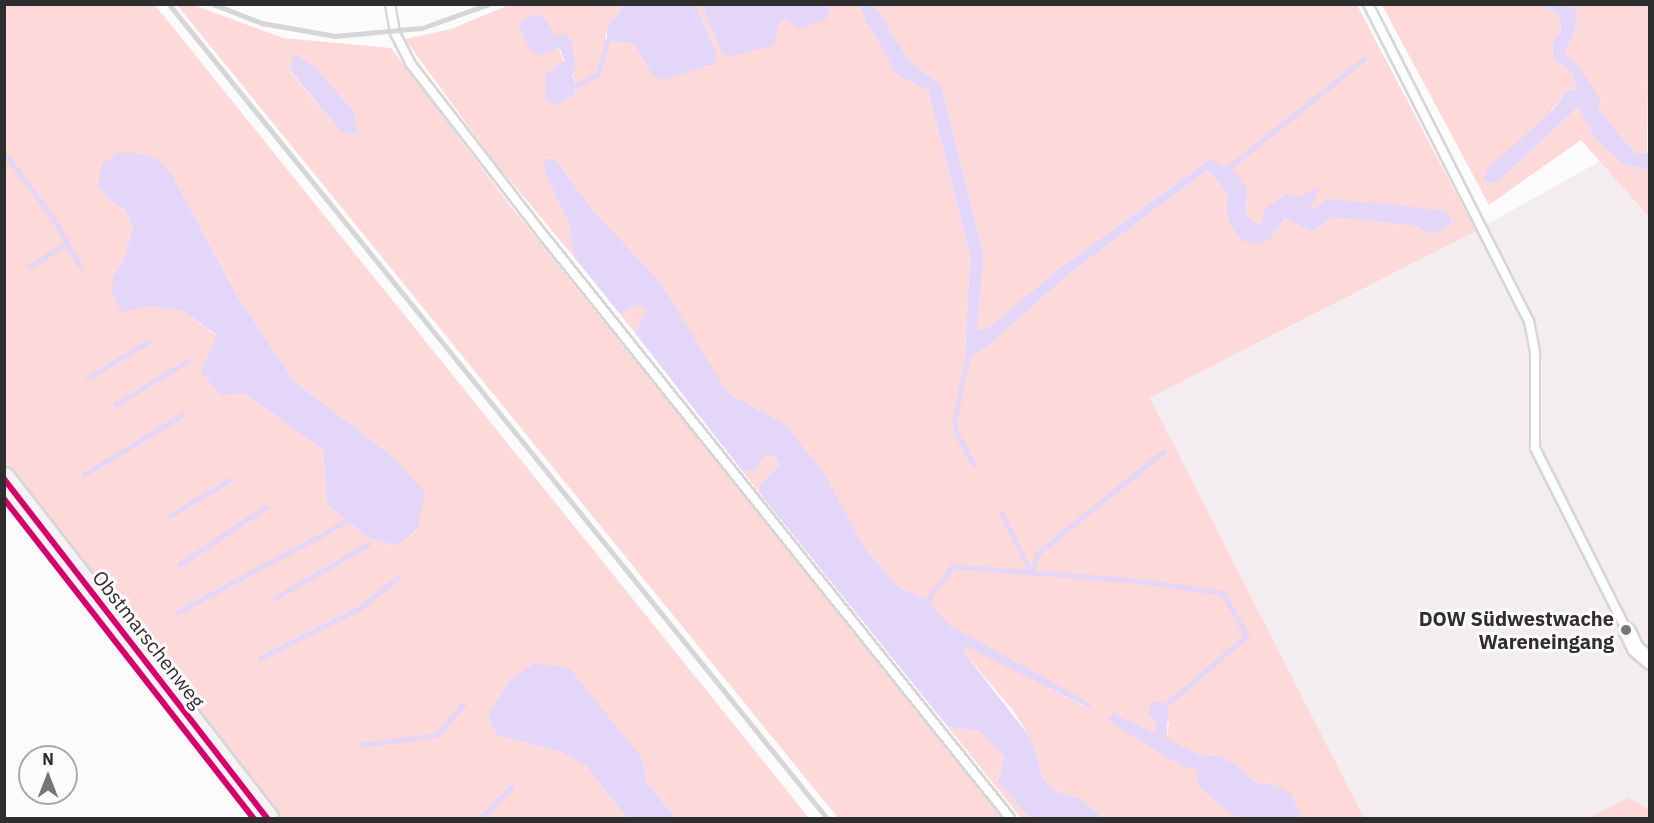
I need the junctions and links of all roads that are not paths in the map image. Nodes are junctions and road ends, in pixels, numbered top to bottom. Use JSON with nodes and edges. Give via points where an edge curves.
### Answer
{"nodes":[{"id":1,"x":390,"y":4,"type":"edge"},
{"id":2,"x":1368,"y":4,"type":"edge"},
{"id":3,"x":4,"y":479,"type":"edge"},
{"id":4,"x":1627,"y":631,"type":"joint"},
{"id":5,"x":1650,"y":661,"type":"edge"},
{"id":6,"x":267,"y":819,"type":"edge"},
{"id":7,"x":1010,"y":819,"type":"edge"}],
"edges":[{"from":1,"to":7,"type":"lane","via":[[395,33],[410,63]]},
{"from":2,"to":4,"type":"lane","via":[[1529,321],[1535,353],[1535,448]]},
{"from":3,"to":6,"type":"main road","name":"Obstmarschenweg"},
{"from":4,"to":5,"type":"street","via":[[1635,648]]}]}
